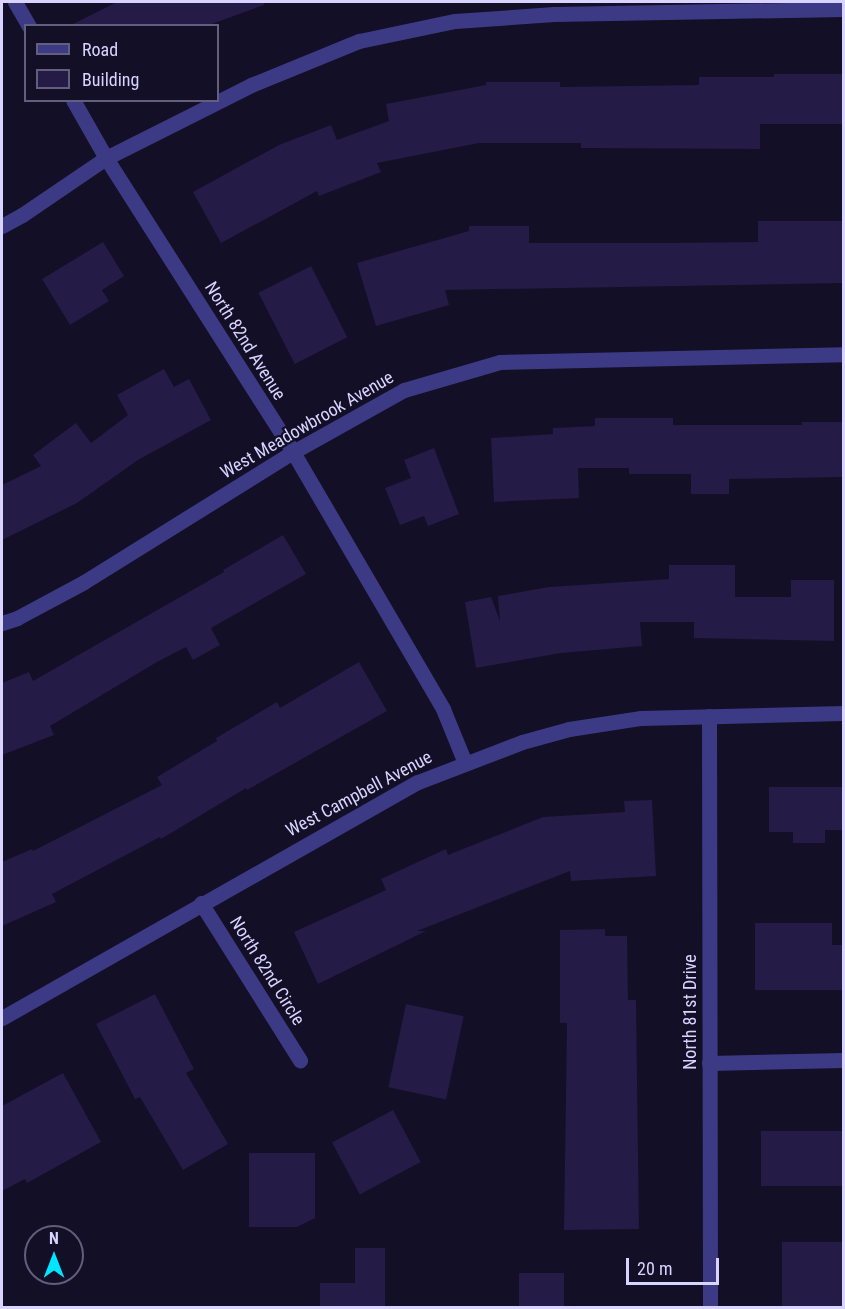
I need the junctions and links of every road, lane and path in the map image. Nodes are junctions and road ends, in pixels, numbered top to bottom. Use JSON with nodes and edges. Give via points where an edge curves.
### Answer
{"nodes":[{"id":1,"x":15,"y":2,"type":"edge"},
{"id":2,"x":843,"y":9,"type":"edge"},
{"id":3,"x":28,"y":24,"type":"edge"},
{"id":4,"x":219,"y":101,"type":"edge"},
{"id":5,"x":74,"y":102,"type":"edge"},
{"id":6,"x":217,"y":102,"type":"edge"},
{"id":7,"x":106,"y":158,"type":"junction"},
{"id":8,"x":2,"y":226,"type":"edge"},
{"id":9,"x":843,"y":354,"type":"edge"},
{"id":10,"x":292,"y":452,"type":"junction"},
{"id":11,"x":2,"y":623,"type":"edge"},
{"id":12,"x":843,"y":713,"type":"edge"},
{"id":13,"x":709,"y":716,"type":"junction"},
{"id":14,"x":465,"y":762,"type":"junction"},
{"id":15,"x":201,"y":903,"type":"junction"},
{"id":16,"x":2,"y":1017,"type":"edge"},
{"id":17,"x":300,"y":1060,"type":"dead end"},
{"id":18,"x":843,"y":1060,"type":"edge"},
{"id":19,"x":709,"y":1063,"type":"junction"},
{"id":20,"x":710,"y":1308,"type":"edge"}],
"edges":[{"from":1,"to":3,"type":"street"},
{"from":2,"to":4,"type":"street","via":[[554,14],[455,21],[358,40]]},
{"from":5,"to":7,"type":"street","name":"North 82nd Avenue"},
{"from":6,"to":7,"type":"street"},
{"from":7,"to":8,"type":"street"},
{"from":7,"to":10,"type":"street","name":"North 82nd Avenue"},
{"from":9,"to":10,"type":"street","name":"West Meadowbrook Avenue","via":[[500,362],[404,390]]},
{"from":10,"to":11,"type":"street","name":"West Meadowbrook Avenue","via":[[84,582]]},
{"from":10,"to":14,"type":"street","name":"North 82nd Avenue","via":[[443,710]]},
{"from":12,"to":13,"type":"street","name":"West Campbell Avenue"},
{"from":13,"to":14,"type":"street","name":"West Campbell Avenue","via":[[641,718],[569,729]]},
{"from":13,"to":19,"type":"street","name":"North 81st Drive"},
{"from":14,"to":15,"type":"street","name":"West Campbell Avenue","via":[[418,782]]},
{"from":15,"to":16,"type":"street","name":"West Campbell Avenue"},
{"from":15,"to":17,"type":"street","name":"North 82nd Circle"},
{"from":18,"to":19,"type":"street"},
{"from":19,"to":20,"type":"street","name":"North 81st Drive"}]}
